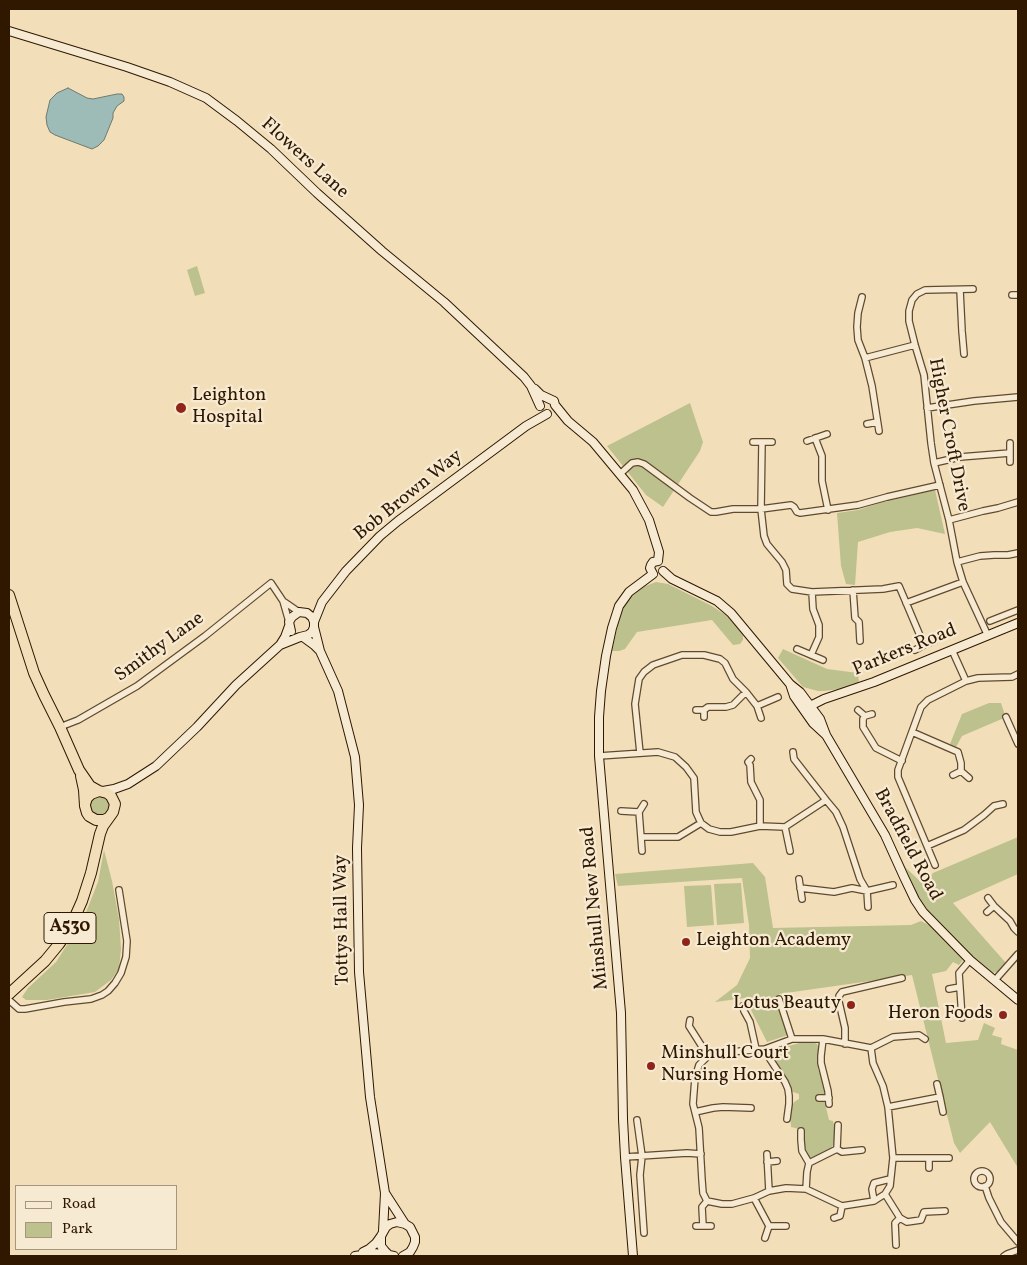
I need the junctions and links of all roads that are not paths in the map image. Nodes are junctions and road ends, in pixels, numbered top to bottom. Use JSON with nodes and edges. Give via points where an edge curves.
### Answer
{"nodes":[{"id":1,"x":9,"y":31,"type":"edge"},
{"id":2,"x":973,"y":289,"type":"dead end"},
{"id":3,"x":960,"y":290,"type":"junction"},
{"id":4,"x":862,"y":296,"type":"dead end"},
{"id":5,"x":915,"y":345,"type":"junction"},
{"id":6,"x":964,"y":354,"type":"dead end"},
{"id":7,"x":865,"y":358,"type":"junction"},
{"id":8,"x":532,"y":386,"type":"junction"},
{"id":9,"x":1018,"y":397,"type":"edge"},
{"id":10,"x":547,"y":398,"type":"junction"},
{"id":11,"x":556,"y":405,"type":"junction"},
{"id":12,"x":540,"y":407,"type":"junction"},
{"id":13,"x":927,"y":408,"type":"junction"},
{"id":14,"x":548,"y":414,"type":"junction"},
{"id":15,"x":568,"y":421,"type":"junction"},
{"id":16,"x":878,"y":422,"type":"junction"},
{"id":17,"x":867,"y":424,"type":"dead end"},
{"id":18,"x":526,"y":426,"type":"junction"},
{"id":19,"x":879,"y":431,"type":"dead end"},
{"id":20,"x":826,"y":434,"type":"dead end"},
{"id":21,"x":816,"y":438,"type":"junction"},
{"id":22,"x":807,"y":441,"type":"dead end"},
{"id":23,"x":753,"y":442,"type":"dead end"},
{"id":24,"x":762,"y":442,"type":"junction"},
{"id":25,"x":772,"y":442,"type":"dead end"},
{"id":26,"x":1010,"y":444,"type":"dead end"},
{"id":27,"x":1010,"y":453,"type":"junction"},
{"id":28,"x":934,"y":462,"type":"junction"},
{"id":29,"x":1010,"y":462,"type":"dead end"},
{"id":30,"x":620,"y":474,"type":"junction"},
{"id":31,"x":940,"y":486,"type":"junction"},
{"id":32,"x":1018,"y":502,"type":"edge"},
{"id":33,"x":762,"y":509,"type":"junction"},
{"id":34,"x":828,"y":510,"type":"junction"},
{"id":35,"x":949,"y":520,"type":"junction"},
{"id":36,"x":1018,"y":554,"type":"edge"},
{"id":37,"x":658,"y":561,"type":"junction"},
{"id":38,"x":957,"y":562,"type":"junction"},
{"id":39,"x":663,"y":571,"type":"junction"},
{"id":40,"x":653,"y":574,"type":"junction"},
{"id":41,"x":963,"y":582,"type":"junction"},
{"id":42,"x":853,"y":590,"type":"junction"},
{"id":43,"x":812,"y":592,"type":"junction"},
{"id":44,"x":9,"y":595,"type":"edge"},
{"id":45,"x":283,"y":601,"type":"junction"},
{"id":46,"x":322,"y":602,"type":"junction"},
{"id":47,"x":906,"y":603,"type":"junction"},
{"id":48,"x":1018,"y":610,"type":"edge"},
{"id":49,"x":301,"y":612,"type":"junction"},
{"id":50,"x":990,"y":621,"type":"dead end"},
{"id":51,"x":1018,"y":623,"type":"edge"},
{"id":52,"x":289,"y":624,"type":"junction"},
{"id":53,"x":314,"y":625,"type":"junction"},
{"id":54,"x":988,"y":636,"type":"junction"},
{"id":55,"x":301,"y":637,"type":"junction"},
{"id":56,"x":860,"y":641,"type":"dead end"},
{"id":57,"x":934,"y":641,"type":"dead end"},
{"id":58,"x":280,"y":645,"type":"junction"},
{"id":59,"x":924,"y":645,"type":"junction"},
{"id":60,"x":797,"y":649,"type":"dead end"},
{"id":61,"x":914,"y":650,"type":"dead end"},
{"id":62,"x":952,"y":650,"type":"junction"},
{"id":63,"x":320,"y":651,"type":"junction"},
{"id":64,"x":811,"y":655,"type":"junction"},
{"id":65,"x":823,"y":660,"type":"dead end"},
{"id":66,"x":1018,"y":674,"type":"edge"},
{"id":67,"x":966,"y":681,"type":"junction"},
{"id":68,"x":746,"y":692,"type":"junction"},
{"id":69,"x":778,"y":697,"type":"dead end"},
{"id":70,"x":757,"y":706,"type":"junction"},
{"id":71,"x":808,"y":707,"type":"junction"},
{"id":72,"x":696,"y":710,"type":"dead end"},
{"id":73,"x":704,"y":710,"type":"junction"},
{"id":74,"x":858,"y":710,"type":"dead end"},
{"id":75,"x":872,"y":714,"type":"dead end"},
{"id":76,"x":865,"y":716,"type":"junction"},
{"id":77,"x":704,"y":717,"type":"dead end"},
{"id":78,"x":1006,"y":717,"type":"dead end"},
{"id":79,"x":761,"y":718,"type":"dead end"},
{"id":80,"x":60,"y":727,"type":"junction"},
{"id":81,"x":912,"y":732,"type":"junction"},
{"id":82,"x":1017,"y":740,"type":"edge"},
{"id":83,"x":640,"y":753,"type":"junction"},
{"id":84,"x":599,"y":756,"type":"junction"},
{"id":85,"x":792,"y":758,"type":"dead end"},
{"id":86,"x":747,"y":761,"type":"dead end"},
{"id":87,"x":902,"y":761,"type":"junction"},
{"id":88,"x":79,"y":770,"type":"junction"},
{"id":89,"x":961,"y":771,"type":"junction"},
{"id":90,"x":953,"y":775,"type":"dead end"},
{"id":91,"x":969,"y":778,"type":"dead end"},
{"id":92,"x":128,"y":784,"type":"junction"},
{"id":93,"x":101,"y":791,"type":"junction"},
{"id":94,"x":826,"y":800,"type":"junction"},
{"id":95,"x":85,"y":804,"type":"junction"},
{"id":96,"x":115,"y":804,"type":"junction"},
{"id":97,"x":644,"y":804,"type":"dead end"},
{"id":98,"x":1004,"y":804,"type":"dead end"},
{"id":99,"x":621,"y":811,"type":"dead end"},
{"id":100,"x":640,"y":812,"type":"junction"},
{"id":101,"x":92,"y":818,"type":"junction"},
{"id":102,"x":108,"y":818,"type":"junction"},
{"id":103,"x":701,"y":823,"type":"junction"},
{"id":104,"x":760,"y":826,"type":"junction"},
{"id":105,"x":785,"y":827,"type":"junction"},
{"id":106,"x":642,"y":837,"type":"junction"},
{"id":107,"x":97,"y":843,"type":"junction"},
{"id":108,"x":927,"y":846,"type":"junction"},
{"id":109,"x":790,"y":851,"type":"dead end"},
{"id":110,"x":642,"y":852,"type":"dead end"},
{"id":111,"x":935,"y":865,"type":"dead end"},
{"id":112,"x":799,"y":879,"type":"dead end"},
{"id":113,"x":892,"y":885,"type":"dead end"},
{"id":114,"x":800,"y":888,"type":"junction"},
{"id":115,"x":119,"y":890,"type":"dead end"},
{"id":116,"x":867,"y":891,"type":"junction"},
{"id":117,"x":988,"y":898,"type":"dead end"},
{"id":118,"x":802,"y":899,"type":"dead end"},
{"id":119,"x":994,"y":906,"type":"junction"},
{"id":120,"x":868,"y":907,"type":"dead end"},
{"id":121,"x":987,"y":912,"type":"dead end"},
{"id":122,"x":1018,"y":932,"type":"edge"},
{"id":123,"x":1018,"y":954,"type":"edge"},
{"id":124,"x":970,"y":960,"type":"junction"},
{"id":125,"x":902,"y":978,"type":"dead end"},
{"id":126,"x":995,"y":980,"type":"junction"},
{"id":127,"x":960,"y":987,"type":"junction"},
{"id":128,"x":949,"y":989,"type":"dead end"},
{"id":129,"x":9,"y":994,"type":"edge"},
{"id":130,"x":780,"y":999,"type":"dead end"},
{"id":131,"x":9,"y":1000,"type":"edge"},
{"id":132,"x":1018,"y":1000,"type":"edge"},
{"id":133,"x":743,"y":1006,"type":"dead end"},
{"id":134,"x":962,"y":1018,"type":"dead end"},
{"id":135,"x":687,"y":1025,"type":"dead end"},
{"id":136,"x":792,"y":1039,"type":"junction"},
{"id":137,"x":823,"y":1039,"type":"junction"},
{"id":138,"x":925,"y":1039,"type":"dead end"},
{"id":139,"x":845,"y":1044,"type":"junction"},
{"id":140,"x":871,"y":1048,"type":"junction"},
{"id":141,"x":756,"y":1049,"type":"junction"},
{"id":142,"x":765,"y":1049,"type":"junction"},
{"id":143,"x":708,"y":1056,"type":"junction"},
{"id":144,"x":937,"y":1084,"type":"dead end"},
{"id":145,"x":796,"y":1095,"type":"dead end"},
{"id":146,"x":789,"y":1096,"type":"junction"},
{"id":147,"x":940,"y":1097,"type":"junction"},
{"id":148,"x":819,"y":1098,"type":"dead end"},
{"id":149,"x":888,"y":1107,"type":"junction"},
{"id":150,"x":751,"y":1108,"type":"dead end"},
{"id":151,"x":694,"y":1112,"type":"junction"},
{"id":152,"x":943,"y":1112,"type":"dead end"},
{"id":153,"x":787,"y":1119,"type":"dead end"},
{"id":154,"x":637,"y":1120,"type":"dead end"},
{"id":155,"x":838,"y":1125,"type":"dead end"},
{"id":156,"x":802,"y":1131,"type":"dead end"},
{"id":157,"x":836,"y":1149,"type":"junction"},
{"id":158,"x":862,"y":1150,"type":"dead end"},
{"id":159,"x":701,"y":1154,"type":"junction"},
{"id":160,"x":767,"y":1154,"type":"dead end"},
{"id":161,"x":642,"y":1156,"type":"junction"},
{"id":162,"x":625,"y":1157,"type":"junction"},
{"id":163,"x":893,"y":1158,"type":"junction"},
{"id":164,"x":929,"y":1158,"type":"junction"},
{"id":165,"x":949,"y":1158,"type":"dead end"},
{"id":166,"x":777,"y":1161,"type":"dead end"},
{"id":167,"x":767,"y":1162,"type":"junction"},
{"id":168,"x":809,"y":1163,"type":"junction"},
{"id":169,"x":929,"y":1168,"type":"dead end"},
{"id":170,"x":890,"y":1179,"type":"junction"},
{"id":171,"x":985,"y":1186,"type":"dead end"},
{"id":172,"x":806,"y":1189,"type":"junction"},
{"id":173,"x":769,"y":1191,"type":"junction"},
{"id":174,"x":385,"y":1193,"type":"junction"},
{"id":175,"x":884,"y":1194,"type":"junction"},
{"id":176,"x":754,"y":1198,"type":"junction"},
{"id":177,"x":707,"y":1201,"type":"junction"},
{"id":178,"x":874,"y":1201,"type":"junction"},
{"id":179,"x":842,"y":1206,"type":"junction"},
{"id":180,"x":945,"y":1211,"type":"dead end"},
{"id":181,"x":839,"y":1218,"type":"dead end"},
{"id":182,"x":900,"y":1218,"type":"junction"},
{"id":183,"x":405,"y":1224,"type":"junction"},
{"id":184,"x":711,"y":1226,"type":"dead end"},
{"id":185,"x":770,"y":1226,"type":"junction"},
{"id":186,"x":786,"y":1226,"type":"dead end"},
{"id":187,"x":645,"y":1229,"type":"dead end"},
{"id":188,"x":382,"y":1233,"type":"junction"},
{"id":189,"x":765,"y":1238,"type":"dead end"},
{"id":190,"x":415,"y":1242,"type":"junction"},
{"id":191,"x":1018,"y":1242,"type":"edge"},
{"id":192,"x":896,"y":1245,"type":"dead end"},
{"id":193,"x":1018,"y":1250,"type":"edge"},
{"id":194,"x":391,"y":1255,"type":"edge"},
{"id":195,"x":355,"y":1256,"type":"edge"},
{"id":196,"x":404,"y":1256,"type":"edge"},
{"id":197,"x":414,"y":1256,"type":"edge"},
{"id":198,"x":633,"y":1256,"type":"edge"},
{"id":199,"x":1004,"y":1256,"type":"edge"}],
"edges":[{"from":1,"to":8,"type":"street","name":"Flowers Lane","via":[[126,66],[206,98],[271,150],[382,251],[444,302]]},
{"from":2,"to":3,"type":"street","name":"Higher Croft Drive"},
{"from":3,"to":5,"type":"street","name":"Higher Croft Drive","via":[[925,290],[912,300],[909,321]]},
{"from":3,"to":6,"type":"street"},
{"from":4,"to":7,"type":"street","via":[[857,327]]},
{"from":5,"to":7,"type":"street"},
{"from":5,"to":13,"type":"street","name":"Higher Croft Drive","via":[[924,375]]},
{"from":7,"to":16,"type":"street"},
{"from":8,"to":10,"type":"street","name":"Flowers Lane"},
{"from":8,"to":12,"type":"street","name":"Flowers Lane"},
{"from":9,"to":13,"type":"street"},
{"from":10,"to":11,"type":"street"},
{"from":10,"to":12,"type":"street"},
{"from":11,"to":14,"type":"street"},
{"from":11,"to":15,"type":"street"},
{"from":12,"to":14,"type":"street","via":[[543,413]]},
{"from":12,"to":18,"type":"street","name":"Bob Brown Way"},
{"from":13,"to":28,"type":"street","name":"Higher Croft Drive"},
{"from":14,"to":15,"type":"street"},
{"from":14,"to":18,"type":"street","name":"Bob Brown Way"},
{"from":15,"to":30,"type":"street","via":[[593,442]]},
{"from":16,"to":17,"type":"street"},
{"from":16,"to":19,"type":"street"},
{"from":18,"to":46,"type":"street","name":"Bob Brown Way","via":[[380,536]]},
{"from":20,"to":21,"type":"street"},
{"from":21,"to":22,"type":"street"},
{"from":21,"to":34,"type":"street","via":[[822,456],[822,481]]},
{"from":23,"to":24,"type":"street"},
{"from":24,"to":25,"type":"street"},
{"from":24,"to":33,"type":"street"},
{"from":26,"to":27,"type":"street"},
{"from":27,"to":28,"type":"street"},
{"from":27,"to":29,"type":"street"},
{"from":28,"to":31,"type":"street","name":"Higher Croft Drive"},
{"from":30,"to":33,"type":"street","via":[[638,462],[711,512]]},
{"from":30,"to":37,"type":"street","via":[[634,490],[649,520],[659,552]]},
{"from":31,"to":34,"type":"street"},
{"from":31,"to":35,"type":"street","name":"Higher Croft Drive"},
{"from":32,"to":35,"type":"street","via":[[998,508],[982,508]]},
{"from":33,"to":34,"type":"street","via":[[791,505],[800,513]]},
{"from":33,"to":43,"type":"street","via":[[766,544],[782,562],[788,584],[792,589]]},
{"from":35,"to":38,"type":"street","name":"Higher Croft Drive"},
{"from":36,"to":38,"type":"street","via":[[980,556]]},
{"from":37,"to":39,"type":"street","via":[[663,565]]},
{"from":37,"to":40,"type":"street","via":[[651,565]]},
{"from":38,"to":41,"type":"street","name":"Higher Croft Drive"},
{"from":39,"to":40,"type":"street"},
{"from":39,"to":71,"type":"street","name":"Bradfield Road","via":[[672,579],[717,601],[731,613],[790,684],[794,696]]},
{"from":40,"to":84,"type":"street","name":"Minshull New Road","via":[[623,599],[612,628],[601,691]]},
{"from":41,"to":47,"type":"street"},
{"from":41,"to":54,"type":"street","name":"Higher Croft Drive"},
{"from":42,"to":43,"type":"street"},
{"from":42,"to":47,"type":"street","via":[[899,586]]},
{"from":42,"to":56,"type":"street"},
{"from":43,"to":64,"type":"street","via":[[819,637]]},
{"from":44,"to":80,"type":"highway","via":[[34,673]]},
{"from":45,"to":49,"type":"street"},
{"from":45,"to":52,"type":"street"},
{"from":45,"to":80,"type":"street","name":"Smithy Lane","via":[[271,582],[137,686]]},
{"from":46,"to":49,"type":"street","name":"Bob Brown Way"},
{"from":46,"to":53,"type":"street","name":"Bob Brown Way"},
{"from":47,"to":59,"type":"street"},
{"from":48,"to":50,"type":"street"},
{"from":49,"to":52,"type":"street","via":[[292,617]]},
{"from":49,"to":53,"type":"street","via":[[312,617]]},
{"from":51,"to":54,"type":"street","name":"Parkers Road"},
{"from":52,"to":55,"type":"street","via":[[291,631]]},
{"from":52,"to":58,"type":"street"},
{"from":53,"to":55,"type":"street","via":[[308,636]]},
{"from":53,"to":63,"type":"street","name":"Tottys Hall Way"},
{"from":54,"to":62,"type":"street","name":"Parkers Road"},
{"from":55,"to":58,"type":"street"},
{"from":55,"to":63,"type":"street","name":"Tottys Hall Way"},
{"from":57,"to":59,"type":"street"},
{"from":58,"to":92,"type":"street","via":[[156,766]]},
{"from":59,"to":61,"type":"street"},
{"from":60,"to":64,"type":"street"},
{"from":62,"to":67,"type":"street"},
{"from":62,"to":71,"type":"street","name":"Parkers Road"},
{"from":63,"to":174,"type":"street","name":"Tottys Hall Way","via":[[338,690],[355,757],[359,972],[370,1097]]},
{"from":64,"to":65,"type":"street"},
{"from":66,"to":67,"type":"street"},
{"from":67,"to":81,"type":"street","via":[[928,700],[921,707]]},
{"from":68,"to":70,"type":"street"},
{"from":68,"to":73,"type":"street","via":[[733,705]]},
{"from":68,"to":83,"type":"street","via":[[733,679],[725,663],[714,657],[686,655],[653,665],[640,679],[636,695]]},
{"from":69,"to":70,"type":"street"},
{"from":70,"to":79,"type":"street"},
{"from":71,"to":124,"type":"street","name":"Bradfield Road","via":[[816,726],[826,735],[885,835],[916,900],[927,916]]},
{"from":72,"to":73,"type":"street"},
{"from":73,"to":77,"type":"street"},
{"from":74,"to":76,"type":"street"},
{"from":75,"to":76,"type":"street"},
{"from":76,"to":87,"type":"street","via":[[863,727],[876,748]]},
{"from":78,"to":82,"type":"street"},
{"from":80,"to":88,"type":"highway"},
{"from":81,"to":87,"type":"street"},
{"from":81,"to":89,"type":"street","via":[[958,752]]},
{"from":83,"to":84,"type":"street"},
{"from":83,"to":103,"type":"street","via":[[658,752],[681,761],[694,778]]},
{"from":84,"to":162,"type":"street","name":"Minshull New Road","via":[[621,1013]]},
{"from":85,"to":94,"type":"street"},
{"from":86,"to":104,"type":"street","via":[[751,782],[760,800]]},
{"from":87,"to":108,"type":"street","via":[[898,777]]},
{"from":88,"to":93,"type":"highway","via":[[90,786]]},
{"from":88,"to":95,"type":"highway"},
{"from":89,"to":90,"type":"street"},
{"from":89,"to":91,"type":"street"},
{"from":92,"to":93,"type":"street"},
{"from":92,"to":96,"type":"street"},
{"from":93,"to":95,"type":"highway","via":[[90,794]]},
{"from":93,"to":96,"type":"highway","via":[[111,796]]},
{"from":94,"to":105,"type":"street"},
{"from":94,"to":116,"type":"street","via":[[843,827]]},
{"from":95,"to":101,"type":"highway"},
{"from":96,"to":102,"type":"highway"},
{"from":97,"to":100,"type":"street"},
{"from":98,"to":108,"type":"street","via":[[994,806],[964,830]]},
{"from":99,"to":100,"type":"street"},
{"from":100,"to":106,"type":"street"},
{"from":101,"to":102,"type":"highway","via":[[100,821]]},
{"from":101,"to":107,"type":"highway","number":"A530"},
{"from":102,"to":107,"type":"highway","number":"A530"},
{"from":103,"to":104,"type":"street","via":[[720,832]]},
{"from":103,"to":106,"type":"street","via":[[678,837]]},
{"from":104,"to":105,"type":"street"},
{"from":105,"to":109,"type":"street"},
{"from":106,"to":110,"type":"street"},
{"from":107,"to":129,"type":"highway","number":"A530","via":[[87,887],[70,928],[48,958]]},
{"from":108,"to":111,"type":"street"},
{"from":112,"to":114,"type":"street"},
{"from":113,"to":116,"type":"street"},
{"from":114,"to":116,"type":"street"},
{"from":114,"to":118,"type":"street"},
{"from":115,"to":131,"type":"street","via":[[127,940],[126,957],[121,972],[108,991],[91,999],[26,1009],[18,1009]]},
{"from":116,"to":120,"type":"street"},
{"from":117,"to":119,"type":"street"},
{"from":119,"to":121,"type":"street"},
{"from":119,"to":122,"type":"street"},
{"from":123,"to":126,"type":"street"},
{"from":124,"to":126,"type":"street","name":"Bradfield Road"},
{"from":124,"to":127,"type":"street","via":[[959,973]]},
{"from":125,"to":139,"type":"street","via":[[842,992],[839,1002]]},
{"from":126,"to":132,"type":"street","name":"Bradfield Road"},
{"from":127,"to":128,"type":"street"},
{"from":127,"to":134,"type":"street"},
{"from":130,"to":136,"type":"street"},
{"from":133,"to":141,"type":"street"},
{"from":135,"to":143,"type":"street"},
{"from":136,"to":137,"type":"street"},
{"from":136,"to":142,"type":"street"},
{"from":137,"to":139,"type":"street"},
{"from":137,"to":148,"type":"street","via":[[821,1063],[829,1101]]},
{"from":138,"to":140,"type":"street","via":[[920,1035],[893,1037]]},
{"from":139,"to":140,"type":"street"},
{"from":140,"to":149,"type":"street"},
{"from":141,"to":142,"type":"street"},
{"from":141,"to":143,"type":"street"},
{"from":142,"to":146,"type":"street","via":[[785,1082]]},
{"from":143,"to":151,"type":"street","via":[[699,1065],[695,1078]]},
{"from":144,"to":147,"type":"street"},
{"from":145,"to":146,"type":"street"},
{"from":146,"to":153,"type":"street"},
{"from":147,"to":149,"type":"street"},
{"from":147,"to":152,"type":"street"},
{"from":149,"to":163,"type":"street"},
{"from":150,"to":151,"type":"street","via":[[723,1107]]},
{"from":151,"to":159,"type":"street"},
{"from":154,"to":161,"type":"street","via":[[642,1132]]},
{"from":155,"to":157,"type":"street"},
{"from":156,"to":168,"type":"street","via":[[802,1150]]},
{"from":157,"to":158,"type":"street","via":[[842,1152]]},
{"from":157,"to":168,"type":"street"},
{"from":159,"to":161,"type":"street"},
{"from":159,"to":177,"type":"street"},
{"from":160,"to":167,"type":"street"},
{"from":161,"to":162,"type":"street"},
{"from":161,"to":187,"type":"street","via":[[640,1175]]},
{"from":162,"to":198,"type":"street","name":"Minshull New Road"},
{"from":163,"to":164,"type":"street"},
{"from":163,"to":170,"type":"street"},
{"from":164,"to":165,"type":"street"},
{"from":164,"to":169,"type":"street"},
{"from":166,"to":167,"type":"street"},
{"from":167,"to":173,"type":"street"},
{"from":168,"to":172,"type":"street"},
{"from":170,"to":175,"type":"street","via":[[890,1186]]},
{"from":170,"to":178,"type":"street","via":[[874,1183]]},
{"from":171,"to":191,"type":"street","via":[[1001,1222]]},
{"from":172,"to":173,"type":"street"},
{"from":172,"to":179,"type":"street"},
{"from":173,"to":176,"type":"street"},
{"from":174,"to":183,"type":"street","name":"Tottys Hall Way"},
{"from":174,"to":188,"type":"street","name":"Tottys Hall Way"},
{"from":175,"to":178,"type":"street"},
{"from":175,"to":182,"type":"street"},
{"from":176,"to":177,"type":"street","via":[[732,1204]]},
{"from":176,"to":185,"type":"street"},
{"from":177,"to":184,"type":"street","via":[[702,1207],[699,1226]]},
{"from":178,"to":179,"type":"street"},
{"from":179,"to":181,"type":"street"},
{"from":180,"to":182,"type":"street","via":[[924,1212],[921,1220],[907,1222]]},
{"from":182,"to":192,"type":"street","via":[[895,1223]]},
{"from":183,"to":188,"type":"street","via":[[390,1224]]},
{"from":183,"to":190,"type":"street","name":"Tottys Hall Way","via":[[413,1231]]},
{"from":185,"to":186,"type":"street"},
{"from":185,"to":189,"type":"street"},
{"from":188,"to":194,"type":"street","via":[[384,1251]]},
{"from":188,"to":195,"type":"street","via":[[369,1249]]},
{"from":190,"to":196,"type":"street"},
{"from":190,"to":197,"type":"street"},
{"from":193,"to":199,"type":"street"},
{"from":194,"to":195,"type":"street","via":[[374,1252]]}]}
